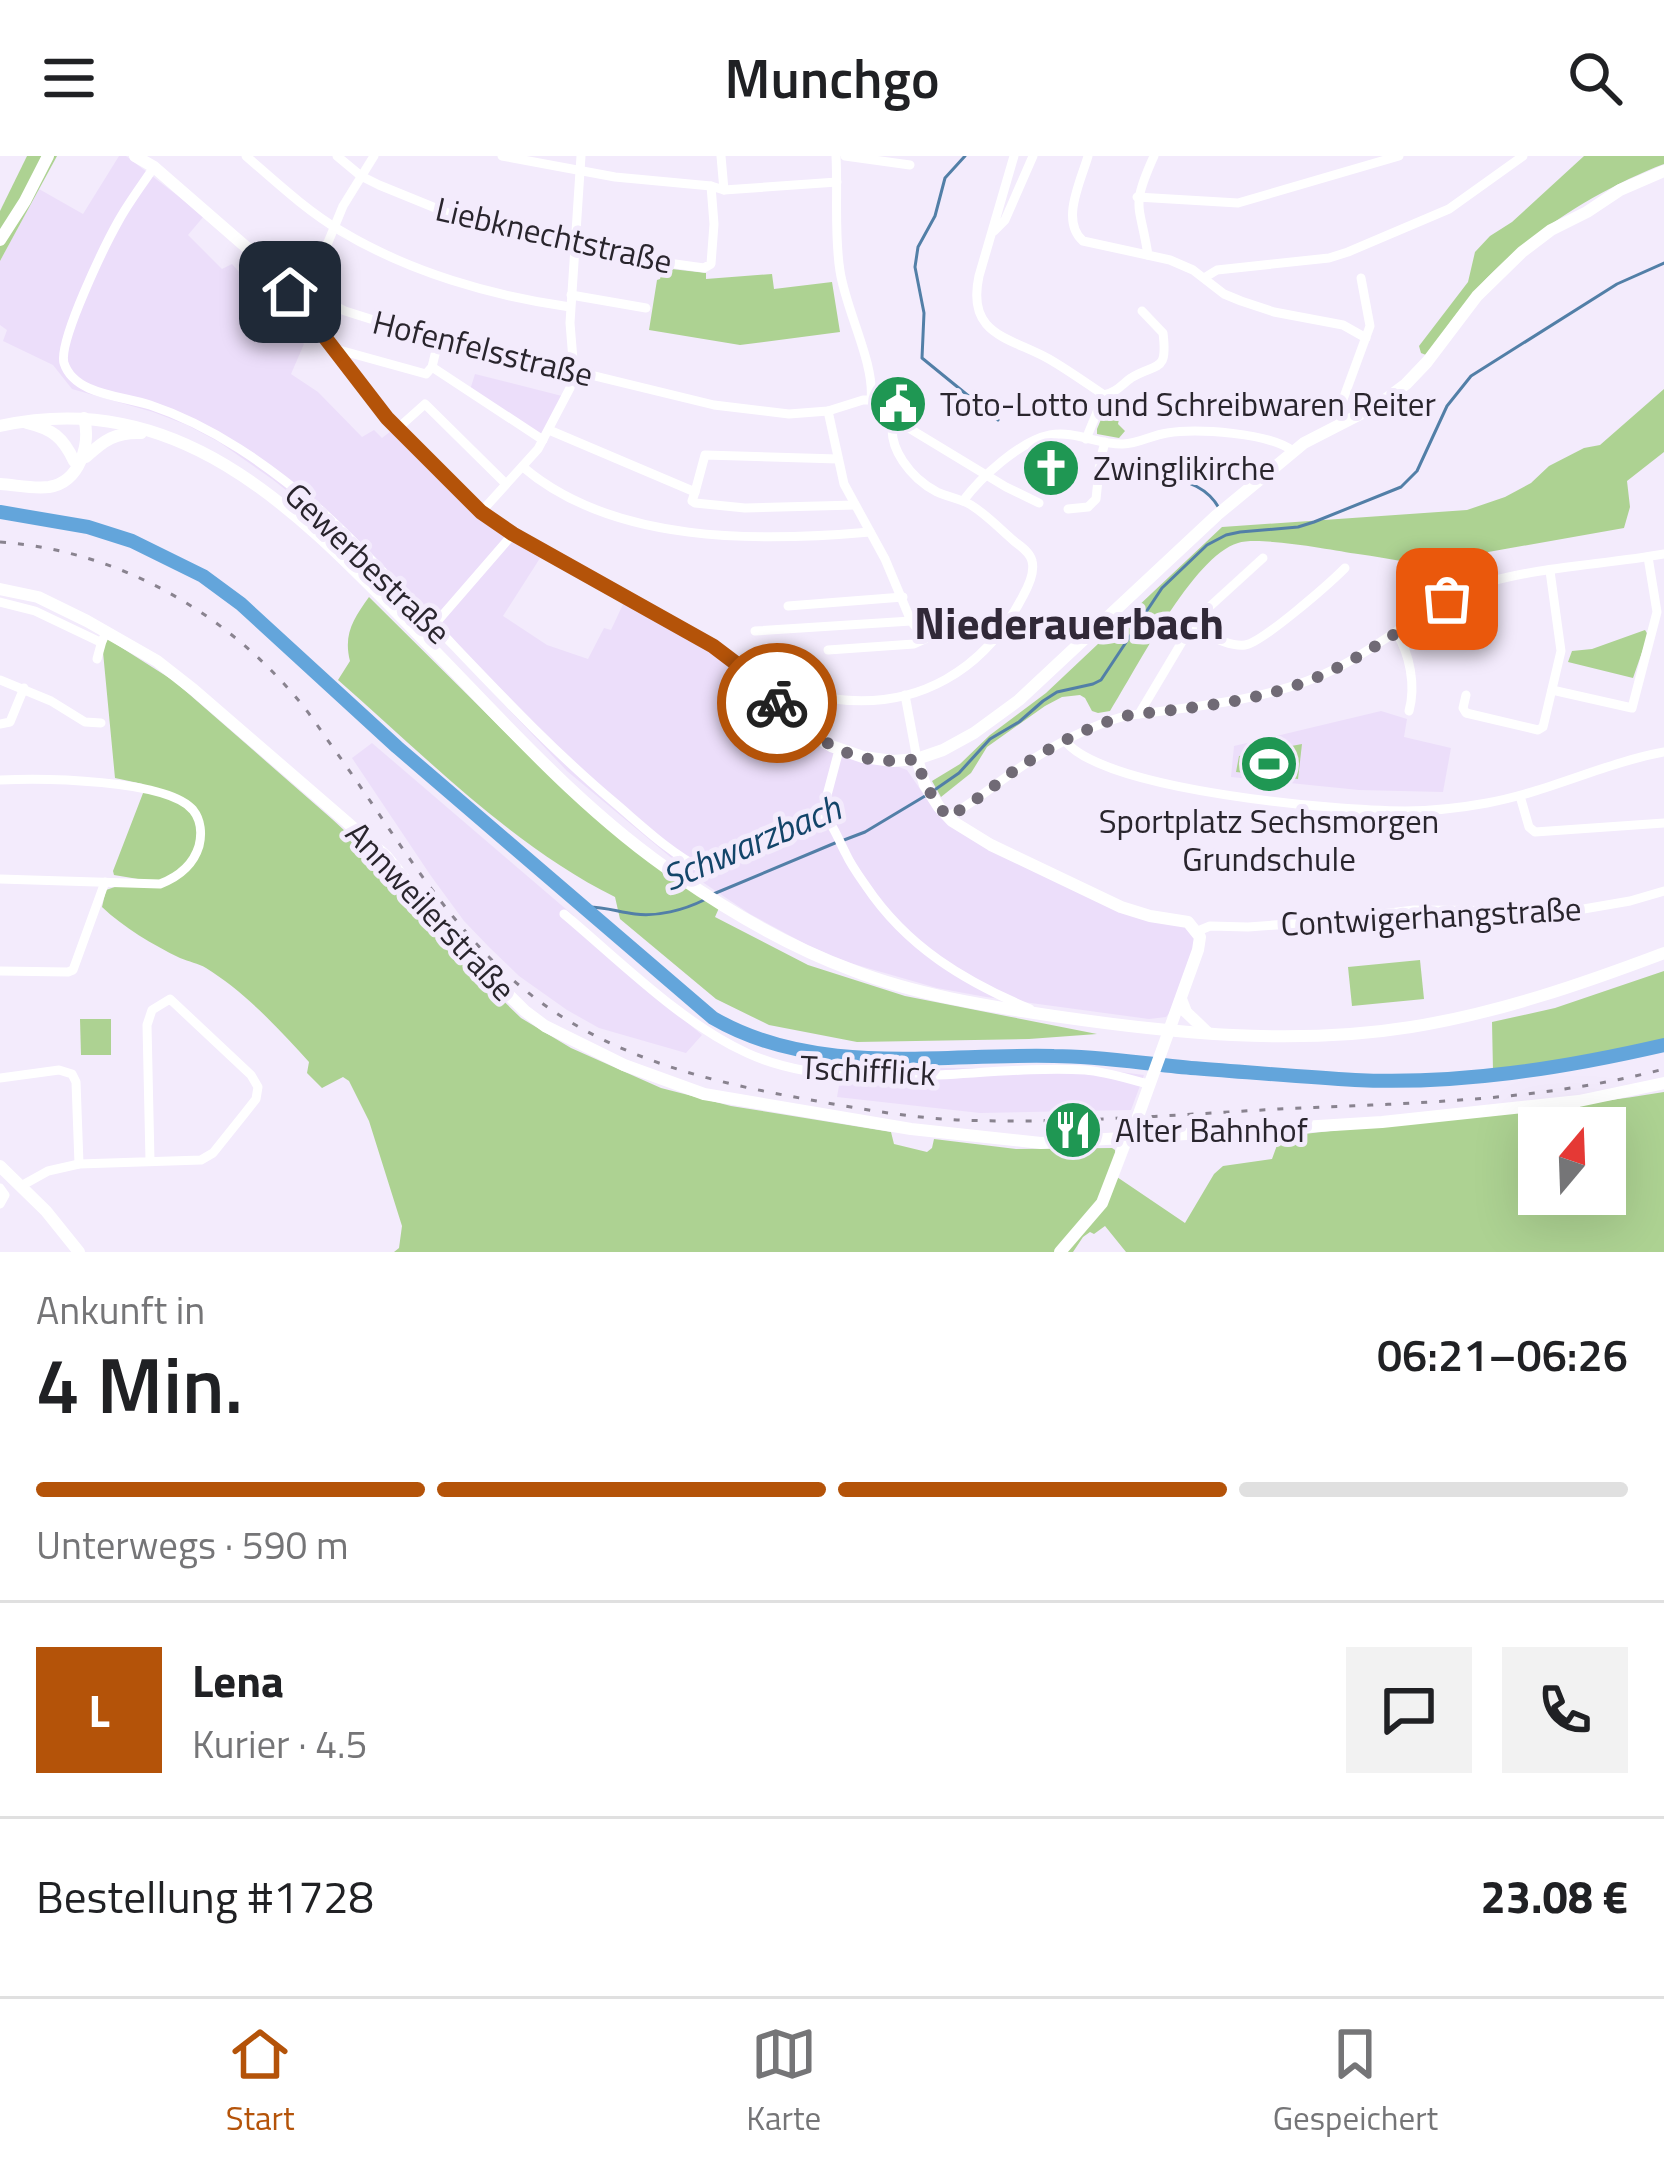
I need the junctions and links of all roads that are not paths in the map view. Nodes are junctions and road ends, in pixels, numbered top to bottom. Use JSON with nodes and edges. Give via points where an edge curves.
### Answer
{"nodes":[{"id":1,"x":43,"y":156,"type":"edge"},
{"id":2,"x":246,"y":156,"type":"edge"},
{"id":3,"x":337,"y":156,"type":"edge"},
{"id":4,"x":374,"y":156,"type":"edge"},
{"id":5,"x":502,"y":156,"type":"edge"},
{"id":6,"x":580,"y":156,"type":"edge"},
{"id":7,"x":721,"y":156,"type":"edge"},
{"id":8,"x":840,"y":156,"type":"edge"},
{"id":9,"x":1014,"y":156,"type":"edge"},
{"id":10,"x":1033,"y":156,"type":"edge"},
{"id":11,"x":1088,"y":156,"type":"edge"},
{"id":12,"x":1154,"y":156,"type":"edge"},
{"id":13,"x":1399,"y":156,"type":"edge"},
{"id":14,"x":1523,"y":156,"type":"edge"},
{"id":15,"x":883,"y":158,"type":"edge"},
{"id":16,"x":145,"y":160,"type":"edge"},
{"id":17,"x":910,"y":165,"type":"dead end"},
{"id":18,"x":579,"y":171,"type":"junction"},
{"id":19,"x":1664,"y":171,"type":"edge"},
{"id":20,"x":361,"y":176,"type":"junction"},
{"id":21,"x":837,"y":182,"type":"junction"},
{"id":22,"x":711,"y":186,"type":"junction"},
{"id":23,"x":724,"y":190,"type":"junction"},
{"id":24,"x":1137,"y":196,"type":"junction"},
{"id":25,"x":334,"y":226,"type":"junction"},
{"id":26,"x":994,"y":231,"type":"junction"},
{"id":27,"x":0,"y":240,"type":"edge"},
{"id":28,"x":574,"y":246,"type":"junction"},
{"id":29,"x":1148,"y":255,"type":"junction"},
{"id":30,"x":1204,"y":278,"type":"junction"},
{"id":31,"x":1361,"y":278,"type":"dead end"},
{"id":32,"x":290,"y":292,"type":"junction"},
{"id":33,"x":308,"y":292,"type":"junction"},
{"id":34,"x":571,"y":301,"type":"junction"},
{"id":35,"x":646,"y":308,"type":"dead end"},
{"id":36,"x":1142,"y":311,"type":"dead end"},
{"id":37,"x":440,"y":338,"type":"junction"},
{"id":38,"x":1366,"y":338,"type":"junction"},
{"id":39,"x":332,"y":348,"type":"junction"},
{"id":40,"x":432,"y":367,"type":"junction"},
{"id":41,"x":574,"y":372,"type":"junction"},
{"id":42,"x":1104,"y":395,"type":"junction"},
{"id":43,"x":871,"y":400,"type":"junction"},
{"id":44,"x":828,"y":411,"type":"junction"},
{"id":45,"x":85,"y":418,"type":"junction"},
{"id":46,"x":894,"y":418,"type":"junction"},
{"id":47,"x":20,"y":422,"type":"junction"},
{"id":48,"x":1341,"y":423,"type":"junction"},
{"id":49,"x":0,"y":426,"type":"edge"},
{"id":50,"x":397,"y":429,"type":"junction"},
{"id":51,"x":161,"y":434,"type":"junction"},
{"id":52,"x":546,"y":435,"type":"junction"},
{"id":53,"x":1086,"y":439,"type":"junction"},
{"id":54,"x":1105,"y":442,"type":"junction"},
{"id":55,"x":1293,"y":451,"type":"junction"},
{"id":56,"x":838,"y":459,"type":"junction"},
{"id":57,"x":76,"y":464,"type":"junction"},
{"id":58,"x":523,"y":467,"type":"junction"},
{"id":59,"x":985,"y":474,"type":"junction"},
{"id":60,"x":0,"y":484,"type":"edge"},
{"id":61,"x":506,"y":484,"type":"junction"},
{"id":62,"x":695,"y":493,"type":"junction"},
{"id":63,"x":963,"y":501,"type":"junction"},
{"id":64,"x":1039,"y":502,"type":"dead end"},
{"id":65,"x":856,"y":505,"type":"junction"},
{"id":66,"x":1068,"y":509,"type":"dead end"},
{"id":67,"x":481,"y":512,"type":"junction"},
{"id":68,"x":870,"y":532,"type":"junction"},
{"id":69,"x":513,"y":534,"type":"junction"},
{"id":70,"x":1664,"y":554,"type":"edge"},
{"id":71,"x":1648,"y":557,"type":"junction"},
{"id":72,"x":1263,"y":558,"type":"dead end"},
{"id":73,"x":1345,"y":568,"type":"dead end"},
{"id":74,"x":1550,"y":571,"type":"junction"},
{"id":75,"x":0,"y":589,"type":"edge"},
{"id":76,"x":903,"y":597,"type":"junction"},
{"id":77,"x":0,"y":602,"type":"edge"},
{"id":78,"x":788,"y":606,"type":"dead end"},
{"id":79,"x":911,"y":621,"type":"junction"},
{"id":80,"x":434,"y":625,"type":"junction"},
{"id":81,"x":1190,"y":627,"type":"junction"},
{"id":82,"x":754,"y":631,"type":"dead end"},
{"id":83,"x":1396,"y":632,"type":"junction"},
{"id":84,"x":105,"y":636,"type":"junction"},
{"id":85,"x":828,"y":650,"type":"dead end"},
{"id":86,"x":97,"y":659,"type":"dead end"},
{"id":87,"x":0,"y":680,"type":"edge"},
{"id":88,"x":23,"y":688,"type":"junction"},
{"id":89,"x":1552,"y":690,"type":"junction"},
{"id":90,"x":905,"y":695,"type":"junction"},
{"id":91,"x":1466,"y":695,"type":"dead end"},
{"id":92,"x":773,"y":698,"type":"junction"},
{"id":93,"x":1409,"y":710,"type":"dead end"},
{"id":94,"x":1139,"y":714,"type":"junction"},
{"id":95,"x":101,"y":723,"type":"dead end"},
{"id":96,"x":0,"y":724,"type":"edge"},
{"id":97,"x":1066,"y":742,"type":"junction"},
{"id":98,"x":839,"y":750,"type":"junction"},
{"id":99,"x":1664,"y":752,"type":"edge"},
{"id":100,"x":917,"y":759,"type":"junction"},
{"id":101,"x":0,"y":780,"type":"edge"},
{"id":102,"x":1520,"y":796,"type":"junction"},
{"id":103,"x":822,"y":814,"type":"junction"},
{"id":104,"x":947,"y":817,"type":"junction"},
{"id":105,"x":1664,"y":823,"type":"edge"},
{"id":106,"x":0,"y":879,"type":"edge"},
{"id":107,"x":105,"y":882,"type":"junction"},
{"id":108,"x":1664,"y":890,"type":"edge"},
{"id":109,"x":564,"y":914,"type":"dead end"},
{"id":110,"x":1198,"y":931,"type":"junction"},
{"id":111,"x":1664,"y":953,"type":"edge"},
{"id":112,"x":0,"y":971,"type":"edge"},
{"id":113,"x":1181,"y":999,"type":"junction"},
{"id":114,"x":1042,"y":1014,"type":"junction"},
{"id":115,"x":1169,"y":1030,"type":"junction"},
{"id":116,"x":1208,"y":1032,"type":"junction"},
{"id":117,"x":0,"y":1078,"type":"edge"},
{"id":118,"x":1150,"y":1080,"type":"junction"},
{"id":119,"x":1664,"y":1083,"type":"edge"},
{"id":120,"x":911,"y":1129,"type":"joint"},
{"id":121,"x":1129,"y":1137,"type":"junction"},
{"id":122,"x":150,"y":1162,"type":"junction"},
{"id":123,"x":79,"y":1163,"type":"junction"},
{"id":124,"x":0,"y":1166,"type":"edge"},
{"id":125,"x":21,"y":1186,"type":"junction"},
{"id":126,"x":0,"y":1188,"type":"edge"},
{"id":127,"x":0,"y":1204,"type":"edge"},
{"id":128,"x":79,"y":1252,"type":"edge"},
{"id":129,"x":1060,"y":1252,"type":"edge"}],
"edges":[{"from":1,"to":27,"type":"main road"},
{"from":2,"to":25,"type":"street"},
{"from":3,"to":20,"type":"street","name":"Liebknechtstraße"},
{"from":4,"to":20,"type":"street"},
{"from":5,"to":18,"type":"street"},
{"from":6,"to":18,"type":"street"},
{"from":7,"to":23,"type":"street"},
{"from":8,"to":15,"type":"street"},
{"from":8,"to":21,"type":"street"},
{"from":9,"to":26,"type":"street"},
{"from":10,"to":26,"type":"street"},
{"from":11,"to":29,"type":"street","via":[[1073,232]]},
{"from":12,"to":24,"type":"street"},
{"from":13,"to":24,"type":"street","via":[[1238,203]]},
{"from":14,"to":30,"type":"street","via":[[1449,209],[1348,252]]},
{"from":15,"to":17,"type":"street"},
{"from":16,"to":32,"type":"main road"},
{"from":16,"to":80,"type":"street","name":"Gewerbestraße","via":[[69,330],[63,356],[70,374],[85,387],[197,424],[267,468]]},
{"from":18,"to":22,"type":"street"},
{"from":18,"to":28,"type":"street"},
{"from":19,"to":48,"type":"main road","via":[[1522,252],[1417,374]]},
{"from":20,"to":25,"type":"street"},
{"from":20,"to":28,"type":"street","name":"Liebknechtstraße","via":[[460,218]]},
{"from":21,"to":23,"type":"street"},
{"from":21,"to":43,"type":"street","via":[[840,274],[872,378]]},
{"from":22,"to":23,"type":"street"},
{"from":22,"to":28,"type":"street","name":"Liebknechtstraße","via":[[711,264],[704,268]]},
{"from":24,"to":29,"type":"street"},
{"from":25,"to":33,"type":"street"},
{"from":25,"to":34,"type":"street","via":[[425,271]]},
{"from":26,"to":42,"type":"street","via":[[977,286],[981,316],[1001,337]]},
{"from":28,"to":34,"type":"street"},
{"from":29,"to":30,"type":"street"},
{"from":30,"to":38,"type":"street","via":[[1240,301]]},
{"from":31,"to":38,"type":"street"},
{"from":32,"to":33,"type":"street","name":"Hofenfelsstraße"},
{"from":32,"to":39,"type":"main road"},
{"from":33,"to":37,"type":"street","name":"Hofenfelsstraße"},
{"from":34,"to":35,"type":"street"},
{"from":34,"to":41,"type":"street"},
{"from":36,"to":42,"type":"street","via":[[1163,333],[1161,363]]},
{"from":37,"to":40,"type":"street"},
{"from":37,"to":41,"type":"street","name":"Hofenfelsstraße"},
{"from":38,"to":48,"type":"street"},
{"from":39,"to":40,"type":"street","via":[[426,374]]},
{"from":39,"to":50,"type":"main road"},
{"from":40,"to":52,"type":"street"},
{"from":41,"to":44,"type":"street","name":"Hofenfelsstraße","via":[[741,410]]},
{"from":41,"to":52,"type":"street"},
{"from":42,"to":53,"type":"street"},
{"from":43,"to":44,"type":"street","name":"Hofenfelsstraße"},
{"from":43,"to":46,"type":"street"},
{"from":44,"to":56,"type":"street"},
{"from":45,"to":47,"type":"main road"},
{"from":45,"to":51,"type":"main road"},
{"from":45,"to":57,"type":"main road","via":[[87,440]]},
{"from":46,"to":59,"type":"street"},
{"from":46,"to":63,"type":"street","via":[[893,442],[914,472]]},
{"from":47,"to":49,"type":"main road"},
{"from":47,"to":57,"type":"main road","via":[[58,435]]},
{"from":48,"to":55,"type":"main road"},
{"from":50,"to":61,"type":"street","via":[[425,404]]},
{"from":50,"to":67,"type":"main road"},
{"from":51,"to":57,"type":"main road","via":[[114,435]]},
{"from":51,"to":114,"type":"main road","via":[[209,455],[339,554],[579,795],[674,874],[780,939],[857,972]]},
{"from":52,"to":58,"type":"street"},
{"from":52,"to":62,"type":"street"},
{"from":53,"to":54,"type":"street"},
{"from":53,"to":59,"type":"street","via":[[1049,435]]},
{"from":54,"to":55,"type":"street","via":[[1192,432],[1265,437]]},
{"from":54,"to":66,"type":"street","via":[[1096,499]]},
{"from":55,"to":100,"type":"main road","via":[[1007,710]]},
{"from":56,"to":62,"type":"street","via":[[705,455]]},
{"from":56,"to":65,"type":"street"},
{"from":57,"to":60,"type":"main road","via":[[50,487]]},
{"from":58,"to":61,"type":"street"},
{"from":58,"to":68,"type":"street","via":[[606,512],[680,530],[740,538]]},
{"from":59,"to":63,"type":"street"},
{"from":59,"to":64,"type":"street"},
{"from":61,"to":67,"type":"street"},
{"from":62,"to":65,"type":"street","via":[[693,503],[745,508]]},
{"from":63,"to":90,"type":"street","via":[[1028,554],[1030,580],[979,656]]},
{"from":65,"to":68,"type":"street"},
{"from":67,"to":69,"type":"main road"},
{"from":68,"to":76,"type":"street"},
{"from":69,"to":80,"type":"street"},
{"from":69,"to":92,"type":"main road","via":[[713,646]]},
{"from":70,"to":71,"type":"street"},
{"from":71,"to":74,"type":"street"},
{"from":71,"to":89,"type":"street","via":[[1657,612],[1631,707]]},
{"from":72,"to":81,"type":"street"},
{"from":73,"to":81,"type":"street","via":[[1249,644]]},
{"from":74,"to":83,"type":"street","via":[[1455,595]]},
{"from":74,"to":89,"type":"street","via":[[1561,651]]},
{"from":75,"to":84,"type":"main road","name":"Annweilerstraße","via":[[38,598]]},
{"from":76,"to":78,"type":"street"},
{"from":76,"to":79,"type":"street"},
{"from":77,"to":84,"type":"street","via":[[93,640]]},
{"from":79,"to":82,"type":"street"},
{"from":79,"to":85,"type":"street","via":[[925,638],[914,644]]},
{"from":80,"to":103,"type":"street","name":"Gewerbestraße","via":[[571,766],[702,869],[814,826]]},
{"from":81,"to":94,"type":"street"},
{"from":83,"to":93,"type":"street","via":[[1411,678]]},
{"from":83,"to":94,"type":"street","via":[[1282,690]]},
{"from":84,"to":86,"type":"street"},
{"from":84,"to":120,"type":"main road","name":"Annweilerstraße","via":[[194,689],[365,836],[491,981],[545,1026],[704,1094]]},
{"from":87,"to":88,"type":"street"},
{"from":88,"to":95,"type":"street"},
{"from":88,"to":96,"type":"street","via":[[12,719]]},
{"from":89,"to":91,"type":"street","via":[[1538,730],[1466,712]]},
{"from":90,"to":92,"type":"street","via":[[846,700],[795,690]]},
{"from":90,"to":100,"type":"street"},
{"from":92,"to":98,"type":"main road"},
{"from":94,"to":97,"type":"street"},
{"from":97,"to":102,"type":"street","via":[[1109,766],[1202,792],[1398,811]]},
{"from":97,"to":104,"type":"street"},
{"from":98,"to":100,"type":"main road"},
{"from":98,"to":103,"type":"street"},
{"from":99,"to":102,"type":"street"},
{"from":100,"to":104,"type":"main road"},
{"from":101,"to":107,"type":"street","via":[[115,785],[190,807],[201,835],[189,866],[160,884]]},
{"from":102,"to":105,"type":"street","via":[[1535,832]]},
{"from":103,"to":114,"type":"street","via":[[873,896],[919,946],[959,976]]},
{"from":104,"to":110,"type":"main road","via":[[1121,907]]},
{"from":106,"to":107,"type":"street"},
{"from":107,"to":112,"type":"street","via":[[73,970]]},
{"from":108,"to":110,"type":"street","name":"Contwigerhangstraße","via":[[1572,911],[1414,910]]},
{"from":109,"to":118,"type":"street","name":"Tschifflick","via":[[710,1034],[802,1071],[1082,1070]]},
{"from":110,"to":113,"type":"main road"},
{"from":111,"to":116,"type":"main road","via":[[1541,996],[1409,1027],[1314,1036]]},
{"from":113,"to":115,"type":"main road"},
{"from":113,"to":116,"type":"main road"},
{"from":114,"to":115,"type":"main road"},
{"from":115,"to":116,"type":"main road"},
{"from":115,"to":118,"type":"main road"},
{"from":117,"to":123,"type":"street","via":[[72,1074]]},
{"from":118,"to":121,"type":"main road"},
{"from":119,"to":121,"type":"main road","name":"Tschifflick","via":[[1580,1101]]},
{"from":120,"to":121,"type":"main road","name":"Tschifflick","via":[[1041,1143]]},
{"from":121,"to":129,"type":"main road","via":[[1095,1213]]},
{"from":122,"to":122,"type":"street","via":[[207,1158],[257,1094],[251,1076],[170,999],[147,1024]]},
{"from":122,"to":123,"type":"street"},
{"from":123,"to":125,"type":"street"},
{"from":124,"to":125,"type":"main road"},
{"from":125,"to":128,"type":"main road"},
{"from":126,"to":127,"type":"street"}]}
